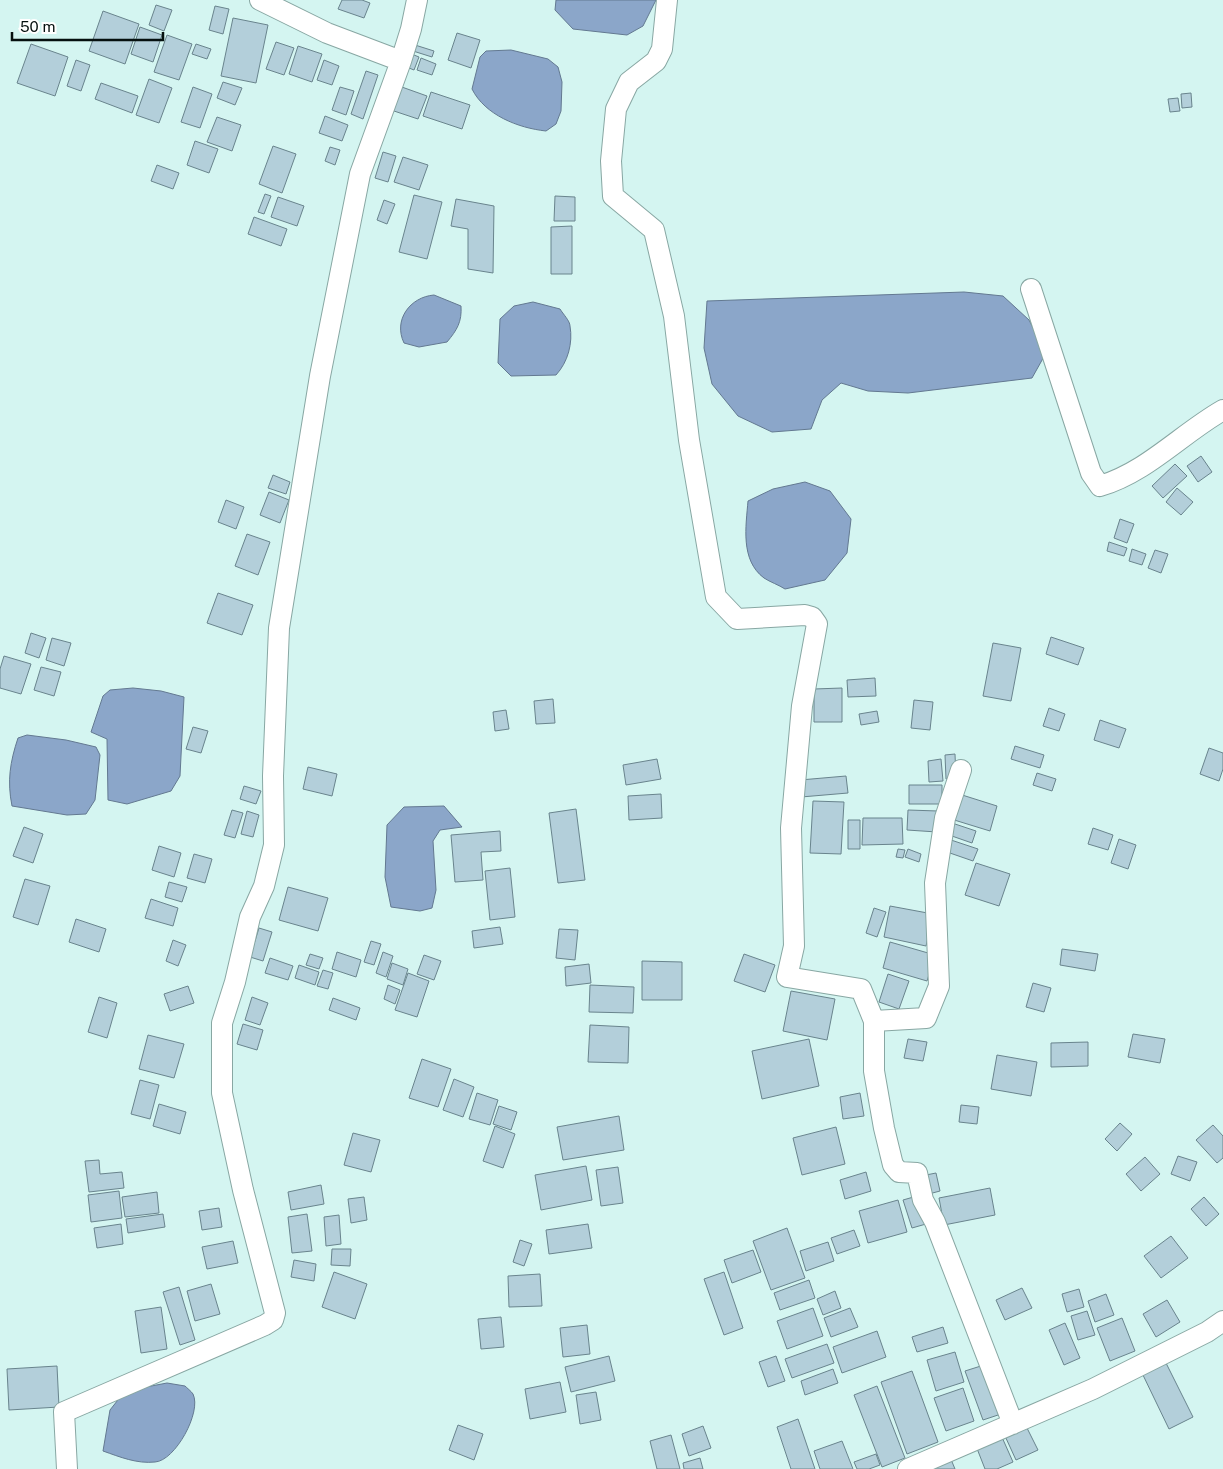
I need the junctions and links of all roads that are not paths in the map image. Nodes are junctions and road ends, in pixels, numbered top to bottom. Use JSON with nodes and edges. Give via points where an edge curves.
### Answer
{"nodes":[{"id":1,"x":260,"y":0,"type":"edge"},
{"id":2,"x":417,"y":0,"type":"edge"},
{"id":3,"x":667,"y":0,"type":"edge"},
{"id":4,"x":401,"y":61,"type":"junction"},
{"id":5,"x":1031,"y":288,"type":"dead end"},
{"id":6,"x":1223,"y":410,"type":"edge"},
{"id":7,"x":961,"y":770,"type":"dead end"},
{"id":8,"x":874,"y":1021,"type":"junction"},
{"id":9,"x":1223,"y":1320,"type":"edge"},
{"id":10,"x":1013,"y":1424,"type":"junction"},
{"id":11,"x":66,"y":1469,"type":"edge"},
{"id":12,"x":908,"y":1469,"type":"edge"}],
"edges":[{"from":1,"to":4,"type":"street","via":[[327,33]]},
{"from":2,"to":4,"type":"street"},
{"from":3,"to":8,"type":"street","via":[[662,49],[656,61],[629,82],[616,109],[611,161],[613,196],[654,230],[674,316],[689,440],[716,597],[737,619],[805,615],[812,617],[817,624],[802,706],[791,828],[794,946],[787,977],[861,989]]},
{"from":4,"to":11,"type":"street","via":[[360,174],[320,376],[279,628],[273,776],[274,845],[264,886],[250,917],[222,1023],[222,1094],[243,1190],[276,1313],[273,1320],[265,1325],[64,1412]]},
{"from":5,"to":6,"type":"street","via":[[1091,473],[1100,486],[1135,471]]},
{"from":7,"to":8,"type":"street","via":[[945,818],[935,883],[939,986],[926,1018]]},
{"from":8,"to":10,"type":"street","via":[[874,1071],[893,1165],[899,1172],[917,1172],[923,1200],[935,1222]]},
{"from":9,"to":10,"type":"street","via":[[1207,1332],[1093,1389]]},
{"from":10,"to":12,"type":"street"}]}
